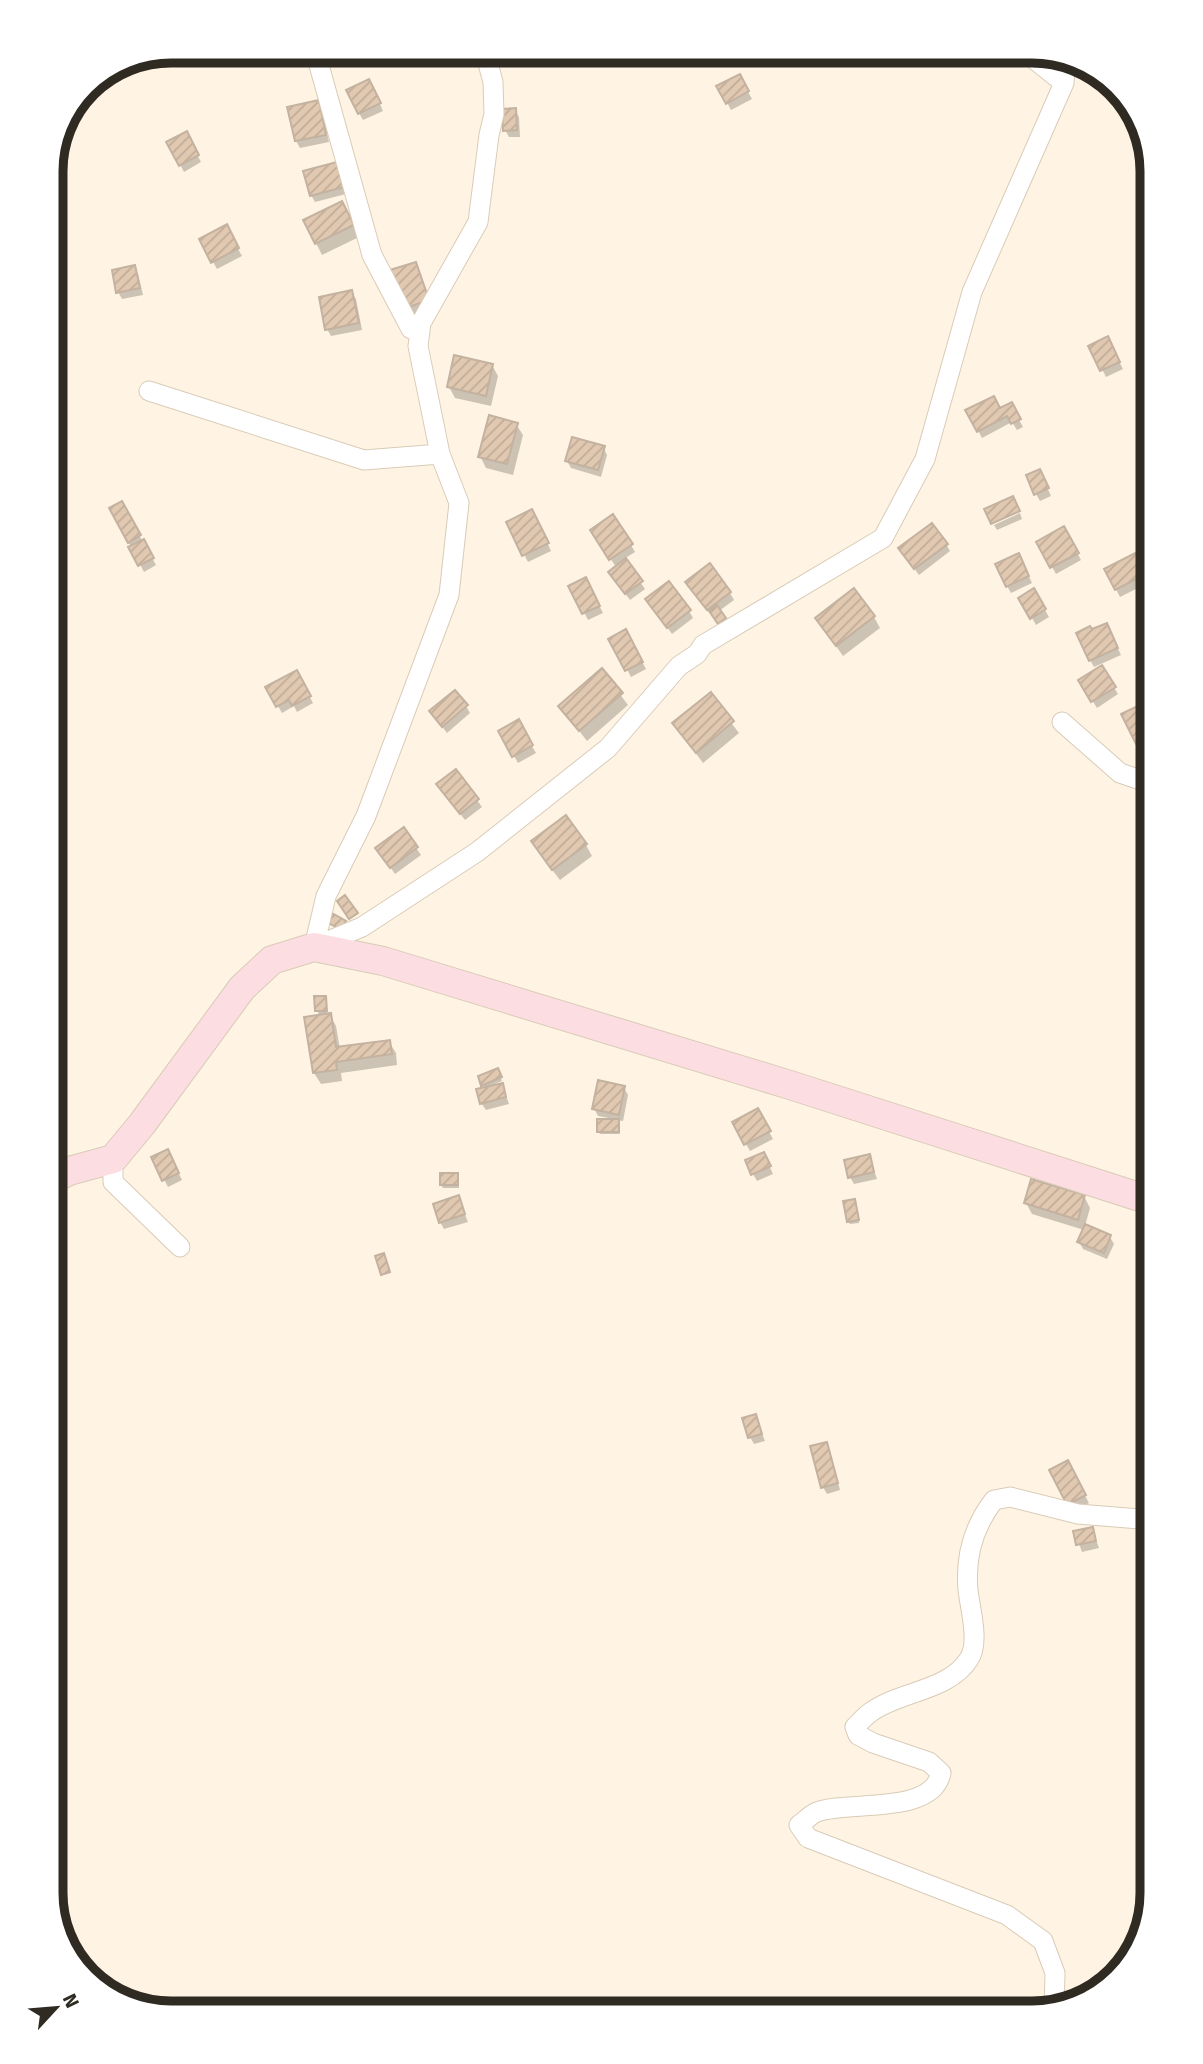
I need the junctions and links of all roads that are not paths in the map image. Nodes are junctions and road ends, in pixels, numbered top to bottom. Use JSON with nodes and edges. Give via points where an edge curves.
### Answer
{"nodes":[{"id":1,"x":318,"y":63,"type":"edge"},
{"id":2,"x":488,"y":63,"type":"edge"},
{"id":3,"x":1039,"y":63,"type":"edge"},
{"id":4,"x":1065,"y":69,"type":"edge"},
{"id":5,"x":1064,"y":83,"type":"junction"},
{"id":6,"x":421,"y":323,"type":"junction"},
{"id":7,"x":149,"y":391,"type":"dead end"},
{"id":8,"x":440,"y":454,"type":"junction"},
{"id":9,"x":1062,"y":722,"type":"dead end"},
{"id":10,"x":1140,"y":778,"type":"edge"},
{"id":11,"x":314,"y":947,"type":"junction"},
{"id":12,"x":113,"y":1159,"type":"junction"},
{"id":13,"x":63,"y":1174,"type":"edge"},
{"id":14,"x":1140,"y":1197,"type":"edge"},
{"id":15,"x":180,"y":1247,"type":"dead end"},
{"id":16,"x":1140,"y":1519,"type":"edge"},
{"id":17,"x":1054,"y":1999,"type":"edge"}],
"edges":[{"from":1,"to":6,"type":"street","via":[[372,256],[411,329]]},
{"from":2,"to":6,"type":"street","via":[[494,114],[478,222]]},
{"from":3,"to":5,"type":"street"},
{"from":4,"to":5,"type":"street"},
{"from":5,"to":11,"type":"street","via":[[972,292],[925,459],[883,538],[703,645],[608,748],[477,852],[362,927]]},
{"from":6,"to":8,"type":"street","via":[[418,346]]},
{"from":7,"to":8,"type":"street","via":[[364,460]]},
{"from":8,"to":11,"type":"street","via":[[459,503],[449,595],[366,816],[326,896]]},
{"from":9,"to":10,"type":"street","via":[[1120,773]]},
{"from":11,"to":12,"type":"street","via":[[272,960],[242,988]]},
{"from":11,"to":14,"type":"street","via":[[396,965]]},
{"from":12,"to":13,"type":"street"},
{"from":12,"to":15,"type":"street","via":[[113,1182]]},
{"from":16,"to":17,"type":"street","via":[[1078,1514],[1010,1497],[994,1500],[981,1517],[970,1548],[968,1588],[975,1624],[971,1658],[950,1677],[871,1711],[855,1727],[858,1735],[873,1743],[929,1762],[941,1773],[939,1780],[931,1791],[906,1802],[817,1812],[799,1825],[808,1838],[1007,1915],[1043,1941],[1055,1973]]}]}
